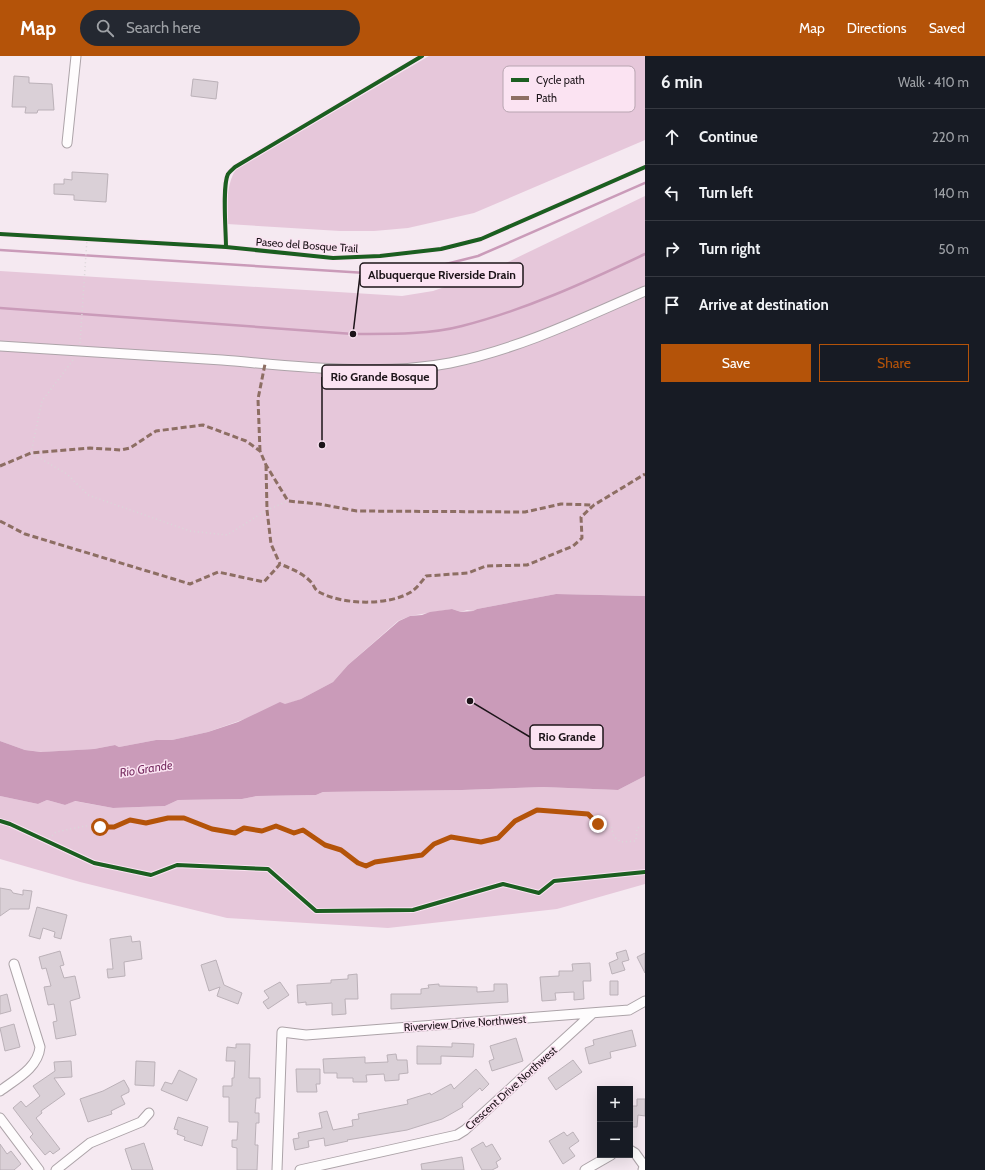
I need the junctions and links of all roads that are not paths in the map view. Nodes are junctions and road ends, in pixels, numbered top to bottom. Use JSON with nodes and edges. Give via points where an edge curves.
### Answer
{"nodes":[{"id":1,"x":76,"y":56,"type":"edge"},
{"id":2,"x":67,"y":143,"type":"dead end"},
{"id":3,"x":645,"y":291,"type":"edge"},
{"id":4,"x":0,"y":346,"type":"edge"},
{"id":5,"x":14,"y":964,"type":"dead end"},
{"id":6,"x":645,"y":1001,"type":"edge"},
{"id":7,"x":593,"y":1013,"type":"junction"},
{"id":8,"x":0,"y":1091,"type":"edge"},
{"id":9,"x":149,"y":1113,"type":"dead end"},
{"id":10,"x":0,"y":1118,"type":"edge"},
{"id":11,"x":633,"y":1152,"type":"edge"},
{"id":12,"x":606,"y":1158,"type":"edge"},
{"id":13,"x":645,"y":1169,"type":"edge"},
{"id":14,"x":40,"y":1170,"type":"edge"},
{"id":15,"x":56,"y":1170,"type":"edge"},
{"id":16,"x":277,"y":1170,"type":"edge"},
{"id":17,"x":300,"y":1170,"type":"edge"},
{"id":18,"x":585,"y":1170,"type":"edge"}],
"edges":[{"from":1,"to":2,"type":"street"},
{"from":3,"to":4,"type":"street","via":[[543,336],[498,351],[448,363],[393,370]]},
{"from":5,"to":8,"type":"street","via":[[40,1047],[39,1056],[33,1066]]},
{"from":6,"to":7,"type":"street","name":"Riverview Drive Northwest","via":[[630,1010]]},
{"from":7,"to":16,"type":"street","name":"Riverview Drive Northwest","via":[[306,1035],[282,1032]]},
{"from":7,"to":17,"type":"street","name":"Crescent Drive Northwest","via":[[457,1135]]},
{"from":9,"to":15,"type":"street","via":[[141,1122],[90,1143]]},
{"from":10,"to":14,"type":"street"},
{"from":11,"to":13,"type":"street"},
{"from":12,"to":18,"type":"street"}]}
